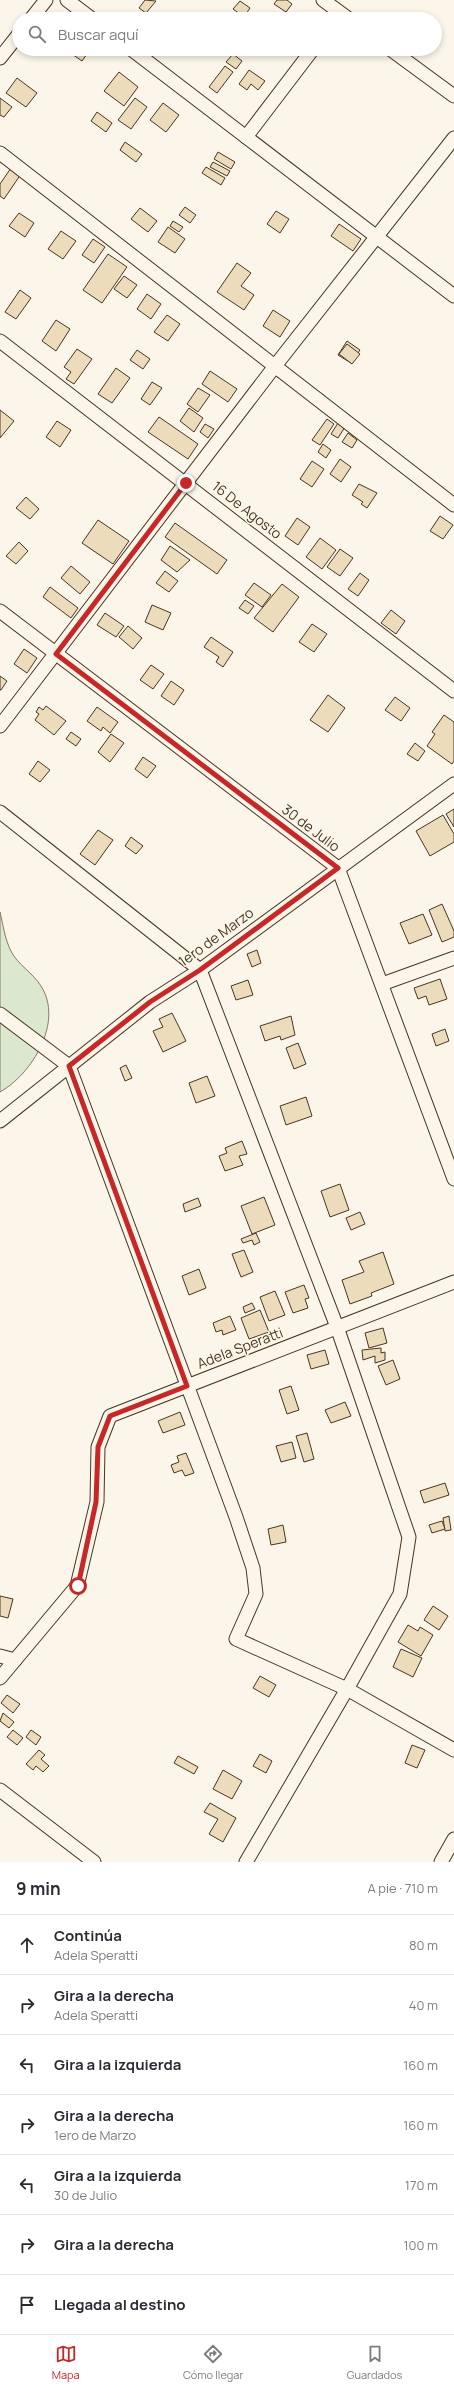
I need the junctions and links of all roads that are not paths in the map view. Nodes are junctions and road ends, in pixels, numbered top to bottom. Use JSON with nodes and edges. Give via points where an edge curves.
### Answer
{"nodes":[{"id":1,"x":46,"y":0,"type":"edge"},
{"id":2,"x":67,"y":0,"type":"edge"},
{"id":3,"x":323,"y":0,"type":"edge"},
{"id":4,"x":37,"y":12,"type":"edge"},
{"id":5,"x":83,"y":12,"type":"edge"},
{"id":6,"x":336,"y":12,"type":"edge"},
{"id":7,"x":12,"y":43,"type":"edge"},
{"id":8,"x":140,"y":56,"type":"edge"},
{"id":9,"x":308,"y":56,"type":"edge"},
{"id":10,"x":400,"y":56,"type":"edge"},
{"id":11,"x":0,"y":58,"type":"edge"},
{"id":12,"x":454,"y":96,"type":"edge"},
{"id":13,"x":246,"y":137,"type":"junction"},
{"id":14,"x":454,"y":138,"type":"edge"},
{"id":15,"x":0,"y":153,"type":"edge"},
{"id":16,"x":375,"y":236,"type":"junction"},
{"id":17,"x":454,"y":296,"type":"edge"},
{"id":18,"x":0,"y":341,"type":"edge"},
{"id":19,"x":275,"y":366,"type":"junction"},
{"id":20,"x":186,"y":483,"type":"junction"},
{"id":21,"x":454,"y":505,"type":"edge"},
{"id":22,"x":0,"y":611,"type":"edge"},
{"id":23,"x":56,"y":654,"type":"junction"},
{"id":24,"x":454,"y":691,"type":"edge"},
{"id":25,"x":0,"y":726,"type":"edge"},
{"id":26,"x":454,"y":784,"type":"edge"},
{"id":27,"x":0,"y":812,"type":"edge"},
{"id":28,"x":338,"y":868,"type":"junction"},
{"id":29,"x":454,"y":958,"type":"edge"},
{"id":30,"x":200,"y":970,"type":"junction"},
{"id":31,"x":382,"y":984,"type":"junction"},
{"id":32,"x":0,"y":1014,"type":"edge"},
{"id":33,"x":69,"y":1066,"type":"junction"},
{"id":34,"x":3,"y":1118,"type":"edge"},
{"id":35,"x":0,"y":1131,"type":"edge"},
{"id":36,"x":454,"y":1179,"type":"edge"},
{"id":37,"x":454,"y":1282,"type":"edge"},
{"id":38,"x":337,"y":1327,"type":"junction"},
{"id":39,"x":187,"y":1386,"type":"junction"},
{"id":40,"x":0,"y":1656,"type":"edge"},
{"id":41,"x":15,"y":1660,"type":"junction"},
{"id":42,"x":0,"y":1678,"type":"edge"},
{"id":43,"x":347,"y":1689,"type":"junction"},
{"id":44,"x":454,"y":1750,"type":"edge"},
{"id":45,"x":0,"y":1790,"type":"edge"},
{"id":46,"x":454,"y":1839,"type":"edge"},
{"id":47,"x":91,"y":1862,"type":"edge"},
{"id":48,"x":246,"y":1862,"type":"edge"},
{"id":49,"x":441,"y":1862,"type":"edge"}],
"edges":[{"from":1,"to":4,"type":"street"},
{"from":2,"to":5,"type":"street"},
{"from":3,"to":6,"type":"street"},
{"from":7,"to":11,"type":"street"},
{"from":8,"to":13,"type":"street"},
{"from":9,"to":13,"type":"street"},
{"from":10,"to":12,"type":"street"},
{"from":13,"to":16,"type":"street"},
{"from":14,"to":16,"type":"street"},
{"from":15,"to":19,"type":"street"},
{"from":16,"to":17,"type":"street"},
{"from":16,"to":19,"type":"street"},
{"from":18,"to":20,"type":"street","name":"16 De Agosto"},
{"from":19,"to":20,"type":"street"},
{"from":19,"to":21,"type":"street"},
{"from":20,"to":23,"type":"street"},
{"from":20,"to":24,"type":"street","name":"16 De Agosto"},
{"from":22,"to":23,"type":"street","name":"30 de Julio"},
{"from":23,"to":25,"type":"street"},
{"from":23,"to":28,"type":"street","name":"30 de Julio"},
{"from":26,"to":28,"type":"street","name":"1ero de Marzo"},
{"from":27,"to":30,"type":"street"},
{"from":28,"to":30,"type":"street","name":"1ero de Marzo"},
{"from":28,"to":31,"type":"street","name":"30 de Julio"},
{"from":29,"to":31,"type":"street"},
{"from":30,"to":33,"type":"street","name":"1ero de Marzo","via":[[150,1002]]},
{"from":30,"to":38,"type":"street"},
{"from":31,"to":36,"type":"street","name":"30 de Julio"},
{"from":32,"to":33,"type":"street"},
{"from":33,"to":34,"type":"street","name":"1ero de Marzo"},
{"from":33,"to":39,"type":"street"},
{"from":34,"to":35,"type":"street"},
{"from":37,"to":38,"type":"street","name":"Adela Speratti"},
{"from":38,"to":39,"type":"street","name":"Adela Speratti"},
{"from":38,"to":43,"type":"street","via":[[409,1537],[400,1594]]},
{"from":39,"to":41,"type":"street","name":"Adela Speratti","via":[[110,1416],[98,1447],[96,1502],[78,1586]]},
{"from":39,"to":43,"type":"street","via":[[253,1568],[256,1594],[236,1638]]},
{"from":40,"to":41,"type":"street"},
{"from":41,"to":42,"type":"street","name":"Adela Speratti"},
{"from":43,"to":44,"type":"street"},
{"from":43,"to":48,"type":"street"},
{"from":45,"to":47,"type":"street"},
{"from":46,"to":49,"type":"street"}]}
